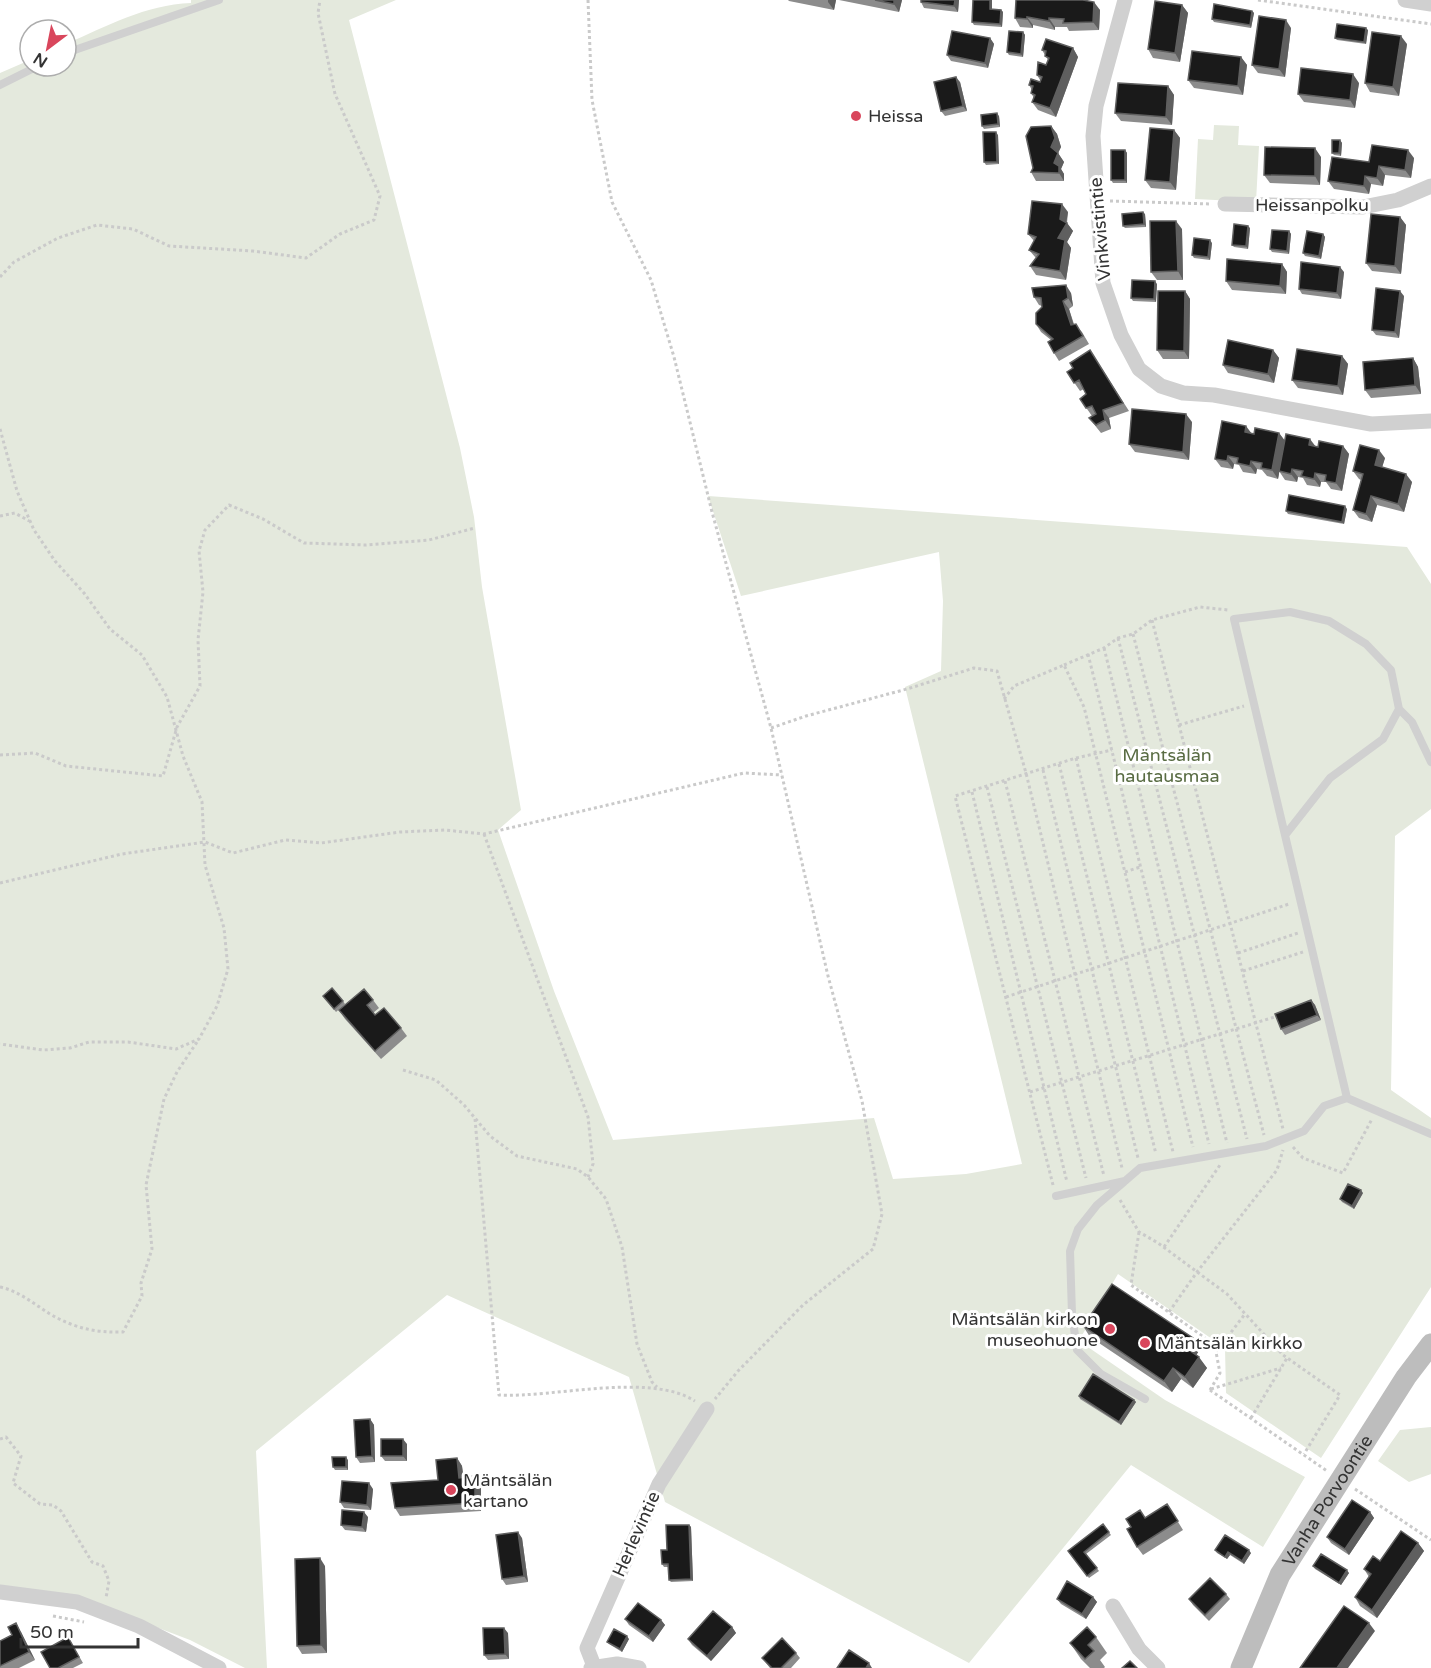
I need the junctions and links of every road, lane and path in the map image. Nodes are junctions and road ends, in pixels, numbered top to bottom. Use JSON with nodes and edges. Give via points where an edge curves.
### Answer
{"nodes":[{"id":1,"x":219,"y":0,"type":"edge"},
{"id":2,"x":320,"y":0,"type":"edge"},
{"id":3,"x":588,"y":0,"type":"edge"},
{"id":4,"x":1125,"y":0,"type":"edge"},
{"id":5,"x":1258,"y":0,"type":"edge"},
{"id":6,"x":1405,"y":0,"type":"edge"},
{"id":7,"x":1431,"y":3,"type":"edge"},
{"id":8,"x":1431,"y":24,"type":"edge"},
{"id":9,"x":78,"y":49,"type":"edge"},
{"id":10,"x":18,"y":76,"type":"edge"},
{"id":11,"x":0,"y":85,"type":"edge"},
{"id":12,"x":1431,"y":186,"type":"edge"},
{"id":13,"x":1097,"y":201,"type":"junction"},
{"id":14,"x":1225,"y":204,"type":"joint"},
{"id":15,"x":0,"y":277,"type":"edge"},
{"id":16,"x":1431,"y":421,"type":"edge"},
{"id":17,"x":0,"y":429,"type":"edge"},
{"id":18,"x":0,"y":516,"type":"edge"},
{"id":19,"x":475,"y":528,"type":"dead end"},
{"id":20,"x":34,"y":530,"type":"junction"},
{"id":21,"x":1234,"y":619,"type":"junction"},
{"id":22,"x":1152,"y":620,"type":"junction"},
{"id":23,"x":1133,"y":634,"type":"junction"},
{"id":24,"x":1118,"y":638,"type":"junction"},
{"id":25,"x":1104,"y":648,"type":"junction"},
{"id":26,"x":1088,"y":654,"type":"junction"},
{"id":27,"x":1064,"y":665,"type":"junction"},
{"id":28,"x":1004,"y":699,"type":"junction"},
{"id":29,"x":1254,"y":703,"type":"junction"},
{"id":30,"x":1399,"y":710,"type":"junction"},
{"id":31,"x":1179,"y":725,"type":"junction"},
{"id":32,"x":177,"y":727,"type":"junction"},
{"id":33,"x":771,"y":728,"type":"junction"},
{"id":34,"x":1112,"y":750,"type":"junction"},
{"id":35,"x":0,"y":755,"type":"edge"},
{"id":36,"x":1096,"y":755,"type":"junction"},
{"id":37,"x":1076,"y":758,"type":"junction"},
{"id":38,"x":1431,"y":762,"type":"edge"},
{"id":39,"x":1059,"y":764,"type":"junction"},
{"id":40,"x":1043,"y":770,"type":"junction"},
{"id":41,"x":1026,"y":773,"type":"junction"},
{"id":42,"x":782,"y":775,"type":"junction"},
{"id":43,"x":1005,"y":780,"type":"junction"},
{"id":44,"x":987,"y":787,"type":"junction"},
{"id":45,"x":972,"y":792,"type":"junction"},
{"id":46,"x":484,"y":834,"type":"junction"},
{"id":47,"x":1286,"y":834,"type":"junction"},
{"id":48,"x":206,"y":842,"type":"junction"},
{"id":49,"x":1141,"y":867,"type":"junction"},
{"id":50,"x":1125,"y":872,"type":"junction"},
{"id":51,"x":0,"y":883,"type":"edge"},
{"id":52,"x":1301,"y":900,"type":"junction"},
{"id":53,"x":1308,"y":930,"type":"junction"},
{"id":54,"x":1160,"y":946,"type":"junction"},
{"id":55,"x":1313,"y":949,"type":"junction"},
{"id":56,"x":1144,"y":951,"type":"junction"},
{"id":57,"x":1238,"y":953,"type":"junction"},
{"id":58,"x":1125,"y":957,"type":"junction"},
{"id":59,"x":1108,"y":963,"type":"junction"},
{"id":60,"x":1092,"y":969,"type":"junction"},
{"id":61,"x":1242,"y":972,"type":"junction"},
{"id":62,"x":1075,"y":974,"type":"junction"},
{"id":63,"x":1055,"y":981,"type":"junction"},
{"id":64,"x":1038,"y":987,"type":"junction"},
{"id":65,"x":1021,"y":992,"type":"junction"},
{"id":66,"x":1006,"y":997,"type":"junction"},
{"id":67,"x":1282,"y":1015,"type":"edge"},
{"id":68,"x":199,"y":1039,"type":"junction"},
{"id":69,"x":0,"y":1044,"type":"edge"},
{"id":70,"x":1185,"y":1046,"type":"junction"},
{"id":71,"x":1169,"y":1050,"type":"junction"},
{"id":72,"x":402,"y":1070,"type":"dead end"},
{"id":73,"x":1030,"y":1092,"type":"junction"},
{"id":74,"x":1347,"y":1098,"type":"junction"},
{"id":75,"x":1377,"y":1111,"type":"junction"},
{"id":76,"x":476,"y":1119,"type":"junction"},
{"id":77,"x":1431,"y":1134,"type":"edge"},
{"id":78,"x":1286,"y":1139,"type":"junction"},
{"id":79,"x":1266,"y":1146,"type":"junction"},
{"id":80,"x":1250,"y":1149,"type":"junction"},
{"id":81,"x":1229,"y":1152,"type":"junction"},
{"id":82,"x":1212,"y":1155,"type":"junction"},
{"id":83,"x":1196,"y":1158,"type":"junction"},
{"id":84,"x":1176,"y":1162,"type":"junction"},
{"id":85,"x":1158,"y":1164,"type":"junction"},
{"id":86,"x":1140,"y":1168,"type":"junction"},
{"id":87,"x":588,"y":1177,"type":"junction"},
{"id":88,"x":1125,"y":1181,"type":"junction"},
{"id":89,"x":1106,"y":1184,"type":"junction"},
{"id":90,"x":1089,"y":1189,"type":"junction"},
{"id":91,"x":1070,"y":1192,"type":"junction"},
{"id":92,"x":1056,"y":1196,"type":"joint"},
{"id":93,"x":1139,"y":1232,"type":"junction"},
{"id":94,"x":1164,"y":1247,"type":"junction"},
{"id":95,"x":1197,"y":1272,"type":"junction"},
{"id":96,"x":0,"y":1287,"type":"edge"},
{"id":97,"x":6,"y":1288,"type":"junction"},
{"id":98,"x":0,"y":1293,"type":"edge"},
{"id":99,"x":1169,"y":1312,"type":"junction"},
{"id":100,"x":1245,"y":1314,"type":"junction"},
{"id":101,"x":1431,"y":1344,"type":"edge"},
{"id":102,"x":1219,"y":1348,"type":"junction"},
{"id":103,"x":1287,"y":1358,"type":"junction"},
{"id":104,"x":1281,"y":1368,"type":"junction"},
{"id":105,"x":657,"y":1387,"type":"junction"},
{"id":106,"x":1210,"y":1390,"type":"junction"},
{"id":107,"x":1145,"y":1399,"type":"dead end"},
{"id":108,"x":708,"y":1409,"type":"junction"},
{"id":109,"x":1251,"y":1418,"type":"junction"},
{"id":110,"x":0,"y":1439,"type":"edge"},
{"id":111,"x":1304,"y":1454,"type":"junction"},
{"id":112,"x":1340,"y":1480,"type":"junction"},
{"id":113,"x":1431,"y":1540,"type":"edge"},
{"id":114,"x":0,"y":1592,"type":"edge"},
{"id":115,"x":1113,"y":1606,"type":"dead end"},
{"id":116,"x":104,"y":1612,"type":"junction"},
{"id":117,"x":47,"y":1614,"type":"dead end"},
{"id":118,"x":93,"y":1624,"type":"dead end"},
{"id":119,"x":592,"y":1667,"type":"edge"},
{"id":120,"x":219,"y":1668,"type":"edge"},
{"id":121,"x":639,"y":1668,"type":"edge"},
{"id":122,"x":1158,"y":1668,"type":"edge"},
{"id":123,"x":1241,"y":1668,"type":"edge"}],
"edges":[{"from":1,"to":9,"type":"lane"},
{"from":2,"to":15,"type":"path","via":[[320,22],[335,94],[380,196],[374,220],[340,234],[306,258],[169,246],[133,229],[97,225],[58,238],[14,262]]},
{"from":3,"to":33,"type":"path","via":[[592,100],[612,202],[651,280],[661,313]]},
{"from":4,"to":13,"type":"street","name":"Vinkvistintie","via":[[1096,106]]},
{"from":5,"to":8,"type":"path"},
{"from":6,"to":7,"type":"street"},
{"from":10,"to":11,"type":"lane"},
{"from":12,"to":14,"type":"street","name":"Heissanpolku","via":[[1398,200],[1363,207]]},
{"from":13,"to":14,"type":"path"},
{"from":13,"to":16,"type":"street","name":"Vinkvistintie","via":[[1103,283],[1139,369],[1161,386],[1371,424]]},
{"from":17,"to":20,"type":"path","via":[[17,491]]},
{"from":18,"to":20,"type":"path","via":[[15,513],[28,520]]},
{"from":19,"to":32,"type":"path","via":[[429,540],[304,543],[229,505],[205,530],[199,551],[203,592],[198,640],[200,686]]},
{"from":20,"to":32,"type":"path","via":[[54,561],[110,629],[142,655],[167,697]]},
{"from":21,"to":22,"type":"path","via":[[1228,610],[1200,607]]},
{"from":21,"to":29,"type":"lane"},
{"from":21,"to":30,"type":"lane","via":[[1290,612],[1329,621],[1366,644],[1391,670]]},
{"from":22,"to":23,"type":"path"},
{"from":22,"to":31,"type":"path"},
{"from":23,"to":24,"type":"path"},
{"from":23,"to":79,"type":"path"},
{"from":24,"to":25,"type":"path"},
{"from":24,"to":80,"type":"path"},
{"from":25,"to":26,"type":"path"},
{"from":25,"to":81,"type":"path"},
{"from":26,"to":27,"type":"path"},
{"from":26,"to":34,"type":"path"},
{"from":27,"to":28,"type":"path","via":[[1014,686]]},
{"from":27,"to":36,"type":"path","via":[[1084,707]]},
{"from":28,"to":33,"type":"path","via":[[997,671],[974,668]]},
{"from":28,"to":41,"type":"path"},
{"from":29,"to":31,"type":"path"},
{"from":29,"to":47,"type":"lane"},
{"from":30,"to":38,"type":"lane","via":[[1412,722]]},
{"from":30,"to":47,"type":"lane","via":[[1383,739],[1330,778]]},
{"from":31,"to":57,"type":"path"},
{"from":32,"to":35,"type":"path","via":[[163,776],[66,765],[35,753]]},
{"from":32,"to":48,"type":"path","via":[[183,756],[202,802]]},
{"from":33,"to":42,"type":"path"},
{"from":34,"to":36,"type":"path"},
{"from":34,"to":49,"type":"path"},
{"from":36,"to":37,"type":"path"},
{"from":36,"to":50,"type":"path"},
{"from":37,"to":39,"type":"path"},
{"from":37,"to":58,"type":"path"},
{"from":39,"to":40,"type":"path"},
{"from":39,"to":59,"type":"path"},
{"from":40,"to":41,"type":"path"},
{"from":40,"to":60,"type":"path"},
{"from":41,"to":43,"type":"path"},
{"from":41,"to":62,"type":"path"},
{"from":42,"to":46,"type":"path","via":[[744,773]]},
{"from":42,"to":108,"type":"path","via":[[828,976],[862,1101],[882,1214],[873,1249],[803,1305],[738,1371]]},
{"from":43,"to":44,"type":"path"},
{"from":43,"to":63,"type":"path"},
{"from":44,"to":45,"type":"path"},
{"from":44,"to":64,"type":"path"},
{"from":45,"to":65,"type":"path"},
{"from":45,"to":66,"type":"path","via":[[955,796]]},
{"from":46,"to":48,"type":"path","via":[[445,830],[321,843],[285,840],[233,853]]},
{"from":46,"to":87,"type":"path","via":[[588,1117],[593,1164]]},
{"from":47,"to":52,"type":"lane"},
{"from":48,"to":51,"type":"path","via":[[122,854]]},
{"from":48,"to":68,"type":"path","via":[[205,866],[224,928],[228,969],[217,1006]]},
{"from":49,"to":50,"type":"path"},
{"from":49,"to":54,"type":"path"},
{"from":50,"to":56,"type":"path"},
{"from":52,"to":53,"type":"lane"},
{"from":52,"to":54,"type":"path"},
{"from":53,"to":55,"type":"lane"},
{"from":53,"to":57,"type":"path"},
{"from":54,"to":56,"type":"path"},
{"from":54,"to":70,"type":"path"},
{"from":55,"to":61,"type":"path"},
{"from":55,"to":74,"type":"lane"},
{"from":56,"to":58,"type":"path"},
{"from":56,"to":71,"type":"path"},
{"from":57,"to":61,"type":"path"},
{"from":58,"to":59,"type":"path"},
{"from":58,"to":84,"type":"path"},
{"from":59,"to":60,"type":"path"},
{"from":59,"to":85,"type":"path"},
{"from":60,"to":62,"type":"path"},
{"from":60,"to":86,"type":"path"},
{"from":61,"to":78,"type":"path"},
{"from":62,"to":63,"type":"path"},
{"from":62,"to":88,"type":"path"},
{"from":63,"to":64,"type":"path"},
{"from":63,"to":89,"type":"path"},
{"from":64,"to":65,"type":"path"},
{"from":64,"to":90,"type":"path"},
{"from":65,"to":66,"type":"path"},
{"from":65,"to":91,"type":"path"},
{"from":66,"to":73,"type":"path"},
{"from":67,"to":70,"type":"path"},
{"from":68,"to":69,"type":"path","via":[[176,1049],[128,1042],[89,1042],[44,1050]]},
{"from":68,"to":97,"type":"path","via":[[164,1099],[146,1185],[152,1248],[141,1283],[142,1296],[123,1332],[98,1333],[51,1314]]},
{"from":70,"to":71,"type":"path"},
{"from":70,"to":82,"type":"path"},
{"from":71,"to":73,"type":"path"},
{"from":71,"to":83,"type":"path"},
{"from":72,"to":76,"type":"path","via":[[436,1080]]},
{"from":73,"to":92,"type":"path"},
{"from":74,"to":75,"type":"lane"},
{"from":74,"to":78,"type":"lane","via":[[1324,1106],[1304,1131]]},
{"from":75,"to":77,"type":"lane"},
{"from":75,"to":78,"type":"path","via":[[1343,1173],[1303,1158]]},
{"from":76,"to":87,"type":"path","via":[[490,1136],[517,1156],[577,1169]]},
{"from":76,"to":105,"type":"path","via":[[499,1395]]},
{"from":78,"to":79,"type":"lane"},
{"from":78,"to":95,"type":"path","via":[[1277,1170]]},
{"from":79,"to":80,"type":"lane"},
{"from":80,"to":81,"type":"lane"},
{"from":81,"to":82,"type":"lane"},
{"from":81,"to":94,"type":"path"},
{"from":82,"to":83,"type":"lane"},
{"from":83,"to":84,"type":"lane"},
{"from":84,"to":85,"type":"lane"},
{"from":85,"to":86,"type":"lane"},
{"from":86,"to":88,"type":"lane"},
{"from":87,"to":105,"type":"path","via":[[606,1199],[622,1247],[637,1344]]},
{"from":88,"to":89,"type":"lane"},
{"from":88,"to":93,"type":"path","via":[[1120,1203]]},
{"from":88,"to":107,"type":"lane","via":[[1097,1205],[1078,1229],[1070,1251],[1072,1314],[1077,1350],[1101,1374]]},
{"from":89,"to":90,"type":"lane"},
{"from":90,"to":91,"type":"lane"},
{"from":91,"to":92,"type":"lane"},
{"from":93,"to":94,"type":"path"},
{"from":93,"to":99,"type":"path","via":[[1131,1285]]},
{"from":94,"to":95,"type":"path"},
{"from":95,"to":99,"type":"path"},
{"from":95,"to":100,"type":"path","via":[[1227,1294]]},
{"from":96,"to":97,"type":"path"},
{"from":97,"to":98,"type":"path"},
{"from":99,"to":102,"type":"path"},
{"from":100,"to":102,"type":"path"},
{"from":100,"to":103,"type":"path"},
{"from":101,"to":112,"type":"main road","name":"Vanha Porvoontie"},
{"from":102,"to":106,"type":"path","via":[[1216,1352],[1220,1373]]},
{"from":103,"to":104,"type":"path"},
{"from":103,"to":111,"type":"path","via":[[1340,1395]]},
{"from":104,"to":106,"type":"path"},
{"from":104,"to":109,"type":"path"},
{"from":105,"to":108,"type":"path"},
{"from":106,"to":109,"type":"path"},
{"from":108,"to":119,"type":"street","name":"Herlevintie","via":[[659,1484],[637,1530],[587,1648]]},
{"from":109,"to":111,"type":"path"},
{"from":110,"to":116,"type":"path","via":[[6,1437],[21,1456],[13,1482],[40,1504],[53,1505],[61,1511],[92,1562],[103,1566],[109,1581]]},
{"from":111,"to":112,"type":"path"},
{"from":112,"to":113,"type":"path"},
{"from":112,"to":123,"type":"main road","name":"Vanha Porvoontie","via":[[1280,1575]]},
{"from":114,"to":116,"type":"street","via":[[77,1602]]},
{"from":115,"to":122,"type":"street","via":[[1139,1649]]},
{"from":116,"to":120,"type":"street"},
{"from":117,"to":118,"type":"path"},
{"from":119,"to":121,"type":"street","via":[[617,1664]]}]}
